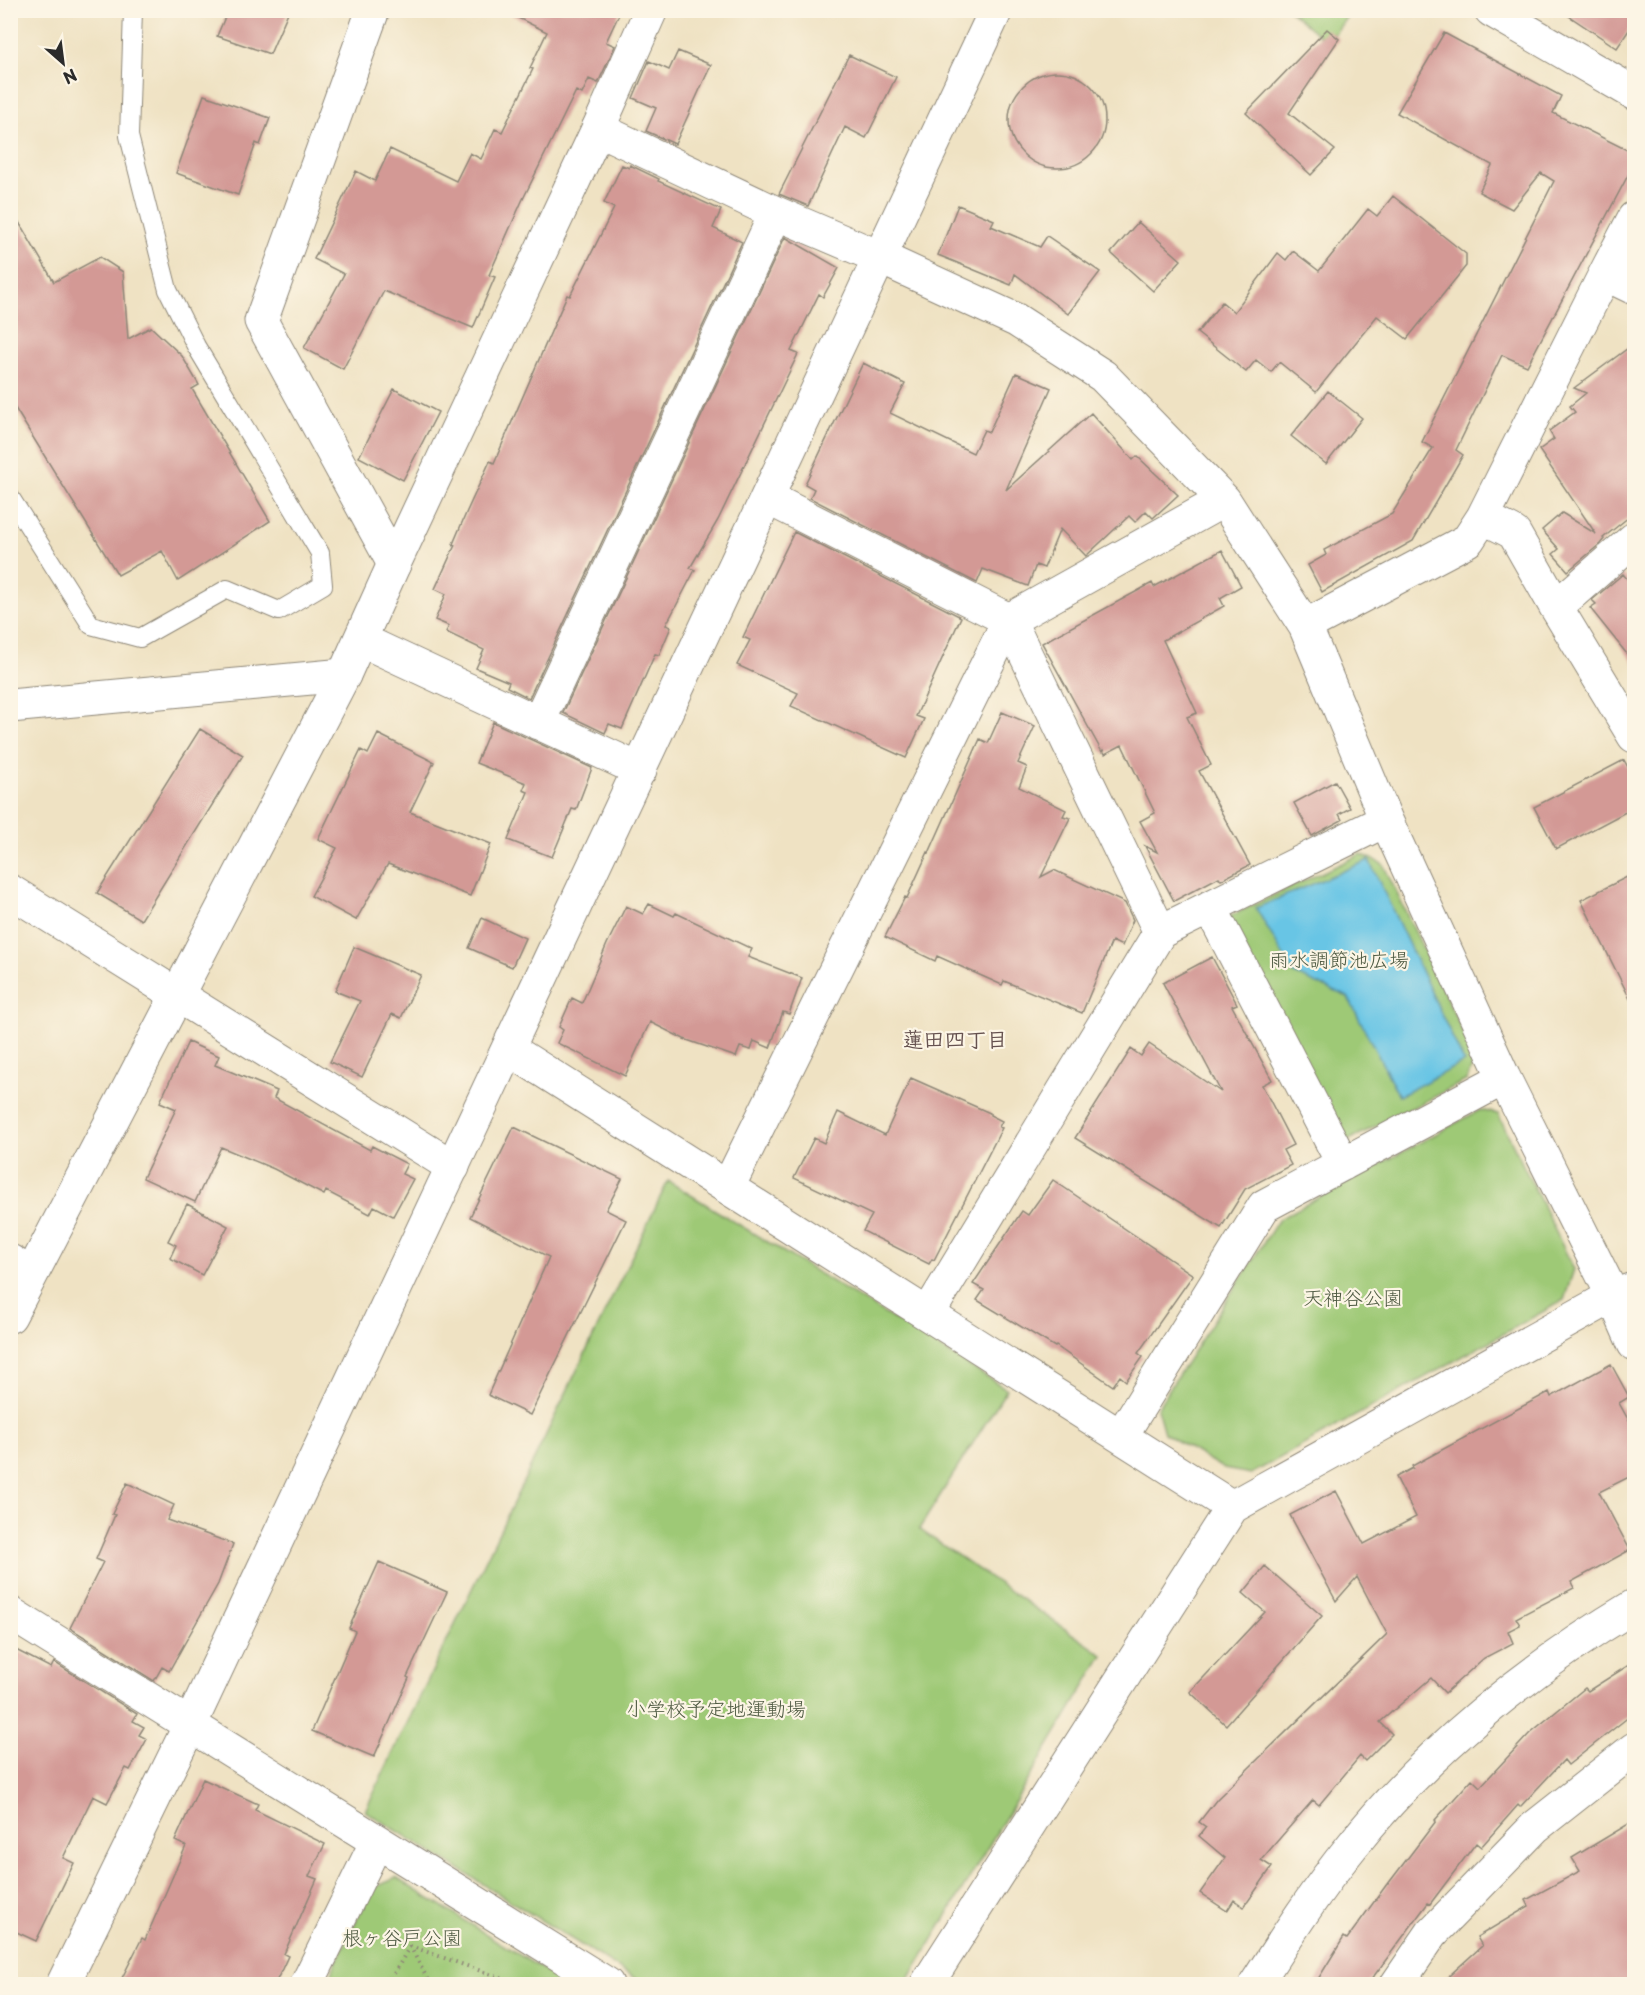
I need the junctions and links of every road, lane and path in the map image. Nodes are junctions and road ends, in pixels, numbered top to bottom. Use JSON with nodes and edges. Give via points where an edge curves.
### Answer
{"nodes":[{"id":1,"x":133,"y":10,"type":"edge"},
{"id":2,"x":374,"y":10,"type":"edge"},
{"id":3,"x":651,"y":10,"type":"edge"},
{"id":4,"x":996,"y":10,"type":"edge"},
{"id":5,"x":1491,"y":10,"type":"edge"},
{"id":6,"x":1635,"y":93,"type":"edge"},
{"id":7,"x":598,"y":129,"type":"junction"},
{"id":8,"x":776,"y":213,"type":"junction"},
{"id":9,"x":1635,"y":218,"type":"edge"},
{"id":10,"x":879,"y":257,"type":"junction"},
{"id":11,"x":1605,"y":274,"type":"junction"},
{"id":12,"x":1635,"y":288,"type":"edge"},
{"id":13,"x":10,"y":497,"type":"edge"},
{"id":14,"x":768,"y":498,"type":"junction"},
{"id":15,"x":1224,"y":500,"type":"junction"},
{"id":16,"x":1483,"y":518,"type":"junction"},
{"id":17,"x":1635,"y":539,"type":"edge"},
{"id":18,"x":394,"y":564,"type":"junction"},
{"id":19,"x":1556,"y":607,"type":"junction"},
{"id":20,"x":1009,"y":620,"type":"junction"},
{"id":21,"x":1305,"y":626,"type":"junction"},
{"id":22,"x":361,"y":640,"type":"junction"},
{"id":23,"x":344,"y":675,"type":"junction"},
{"id":24,"x":10,"y":706,"type":"edge"},
{"id":25,"x":538,"y":723,"type":"junction"},
{"id":26,"x":1635,"y":736,"type":"edge"},
{"id":27,"x":640,"y":770,"type":"junction"},
{"id":28,"x":1386,"y":820,"type":"junction"},
{"id":29,"x":10,"y":891,"type":"edge"},
{"id":30,"x":1210,"y":907,"type":"junction"},
{"id":31,"x":1160,"y":932,"type":"junction"},
{"id":32,"x":177,"y":993,"type":"junction"},
{"id":33,"x":508,"y":1049,"type":"junction"},
{"id":34,"x":1504,"y":1078,"type":"junction"},
{"id":35,"x":1343,"y":1164,"type":"junction"},
{"id":36,"x":453,"y":1167,"type":"junction"},
{"id":37,"x":728,"y":1187,"type":"junction"},
{"id":38,"x":21,"y":1268,"type":"edge"},
{"id":39,"x":1624,"y":1292,"type":"edge"},
{"id":40,"x":928,"y":1314,"type":"junction"},
{"id":41,"x":10,"y":1316,"type":"edge"},
{"id":42,"x":1635,"y":1344,"type":"edge"},
{"id":43,"x":1121,"y":1436,"type":"junction"},
{"id":44,"x":1232,"y":1507,"type":"junction"},
{"id":45,"x":1635,"y":1606,"type":"edge"},
{"id":46,"x":10,"y":1613,"type":"edge"},
{"id":47,"x":190,"y":1725,"type":"junction"},
{"id":48,"x":1635,"y":1749,"type":"edge"},
{"id":49,"x":377,"y":1841,"type":"junction"},
{"id":50,"x":410,"y":1946,"type":"junction"},
{"id":51,"x":63,"y":1984,"type":"edge"},
{"id":52,"x":308,"y":1984,"type":"edge"},
{"id":53,"x":388,"y":1984,"type":"edge"},
{"id":54,"x":430,"y":1984,"type":"edge"},
{"id":55,"x":518,"y":1984,"type":"edge"},
{"id":56,"x":607,"y":1984,"type":"edge"},
{"id":57,"x":927,"y":1984,"type":"edge"},
{"id":58,"x":1256,"y":1984,"type":"edge"},
{"id":59,"x":1397,"y":1984,"type":"edge"}],
"edges":[{"from":1,"to":13,"type":"lane","via":[[129,136],[168,290],[196,346],[320,553],[323,585],[279,611],[227,589],[140,638],[90,625]]},
{"from":2,"to":18,"type":"street","via":[[261,321]]},
{"from":3,"to":7,"type":"street"},
{"from":4,"to":10,"type":"street"},
{"from":5,"to":6,"type":"street"},
{"from":7,"to":8,"type":"street"},
{"from":7,"to":18,"type":"street"},
{"from":8,"to":10,"type":"street"},
{"from":8,"to":25,"type":"street"},
{"from":9,"to":11,"type":"street"},
{"from":10,"to":14,"type":"street"},
{"from":10,"to":15,"type":"street","via":[[1016,320],[1103,376]]},
{"from":11,"to":12,"type":"street"},
{"from":11,"to":16,"type":"street"},
{"from":14,"to":20,"type":"street"},
{"from":14,"to":27,"type":"street"},
{"from":15,"to":20,"type":"street"},
{"from":15,"to":21,"type":"street"},
{"from":16,"to":19,"type":"street","via":[[1514,533]]},
{"from":16,"to":21,"type":"street","via":[[1468,540]]},
{"from":17,"to":19,"type":"street"},
{"from":18,"to":22,"type":"street"},
{"from":19,"to":26,"type":"street"},
{"from":20,"to":31,"type":"street"},
{"from":20,"to":37,"type":"street"},
{"from":21,"to":28,"type":"street"},
{"from":22,"to":23,"type":"street"},
{"from":22,"to":25,"type":"street"},
{"from":23,"to":24,"type":"street"},
{"from":23,"to":32,"type":"street"},
{"from":25,"to":27,"type":"street"},
{"from":27,"to":33,"type":"street"},
{"from":28,"to":30,"type":"street"},
{"from":28,"to":34,"type":"street"},
{"from":29,"to":32,"type":"street"},
{"from":30,"to":31,"type":"street"},
{"from":30,"to":35,"type":"street"},
{"from":31,"to":40,"type":"street"},
{"from":32,"to":36,"type":"street"},
{"from":32,"to":38,"type":"street"},
{"from":33,"to":36,"type":"street"},
{"from":33,"to":37,"type":"street"},
{"from":34,"to":35,"type":"street"},
{"from":34,"to":39,"type":"street"},
{"from":35,"to":43,"type":"street","via":[[1264,1206]]},
{"from":36,"to":47,"type":"street"},
{"from":37,"to":40,"type":"street"},
{"from":38,"to":41,"type":"street"},
{"from":39,"to":42,"type":"street"},
{"from":39,"to":44,"type":"street"},
{"from":40,"to":43,"type":"street"},
{"from":43,"to":44,"type":"street"},
{"from":44,"to":57,"type":"street"},
{"from":45,"to":58,"type":"street","via":[[1530,1677],[1411,1779],[1346,1854]]},
{"from":46,"to":47,"type":"street"},
{"from":47,"to":49,"type":"street"},
{"from":47,"to":51,"type":"street"},
{"from":48,"to":59,"type":"street","via":[[1535,1827],[1432,1933]]},
{"from":49,"to":52,"type":"street"},
{"from":49,"to":56,"type":"street"},
{"from":50,"to":53,"type":"path"},
{"from":50,"to":54,"type":"path"},
{"from":50,"to":55,"type":"path"}]}
